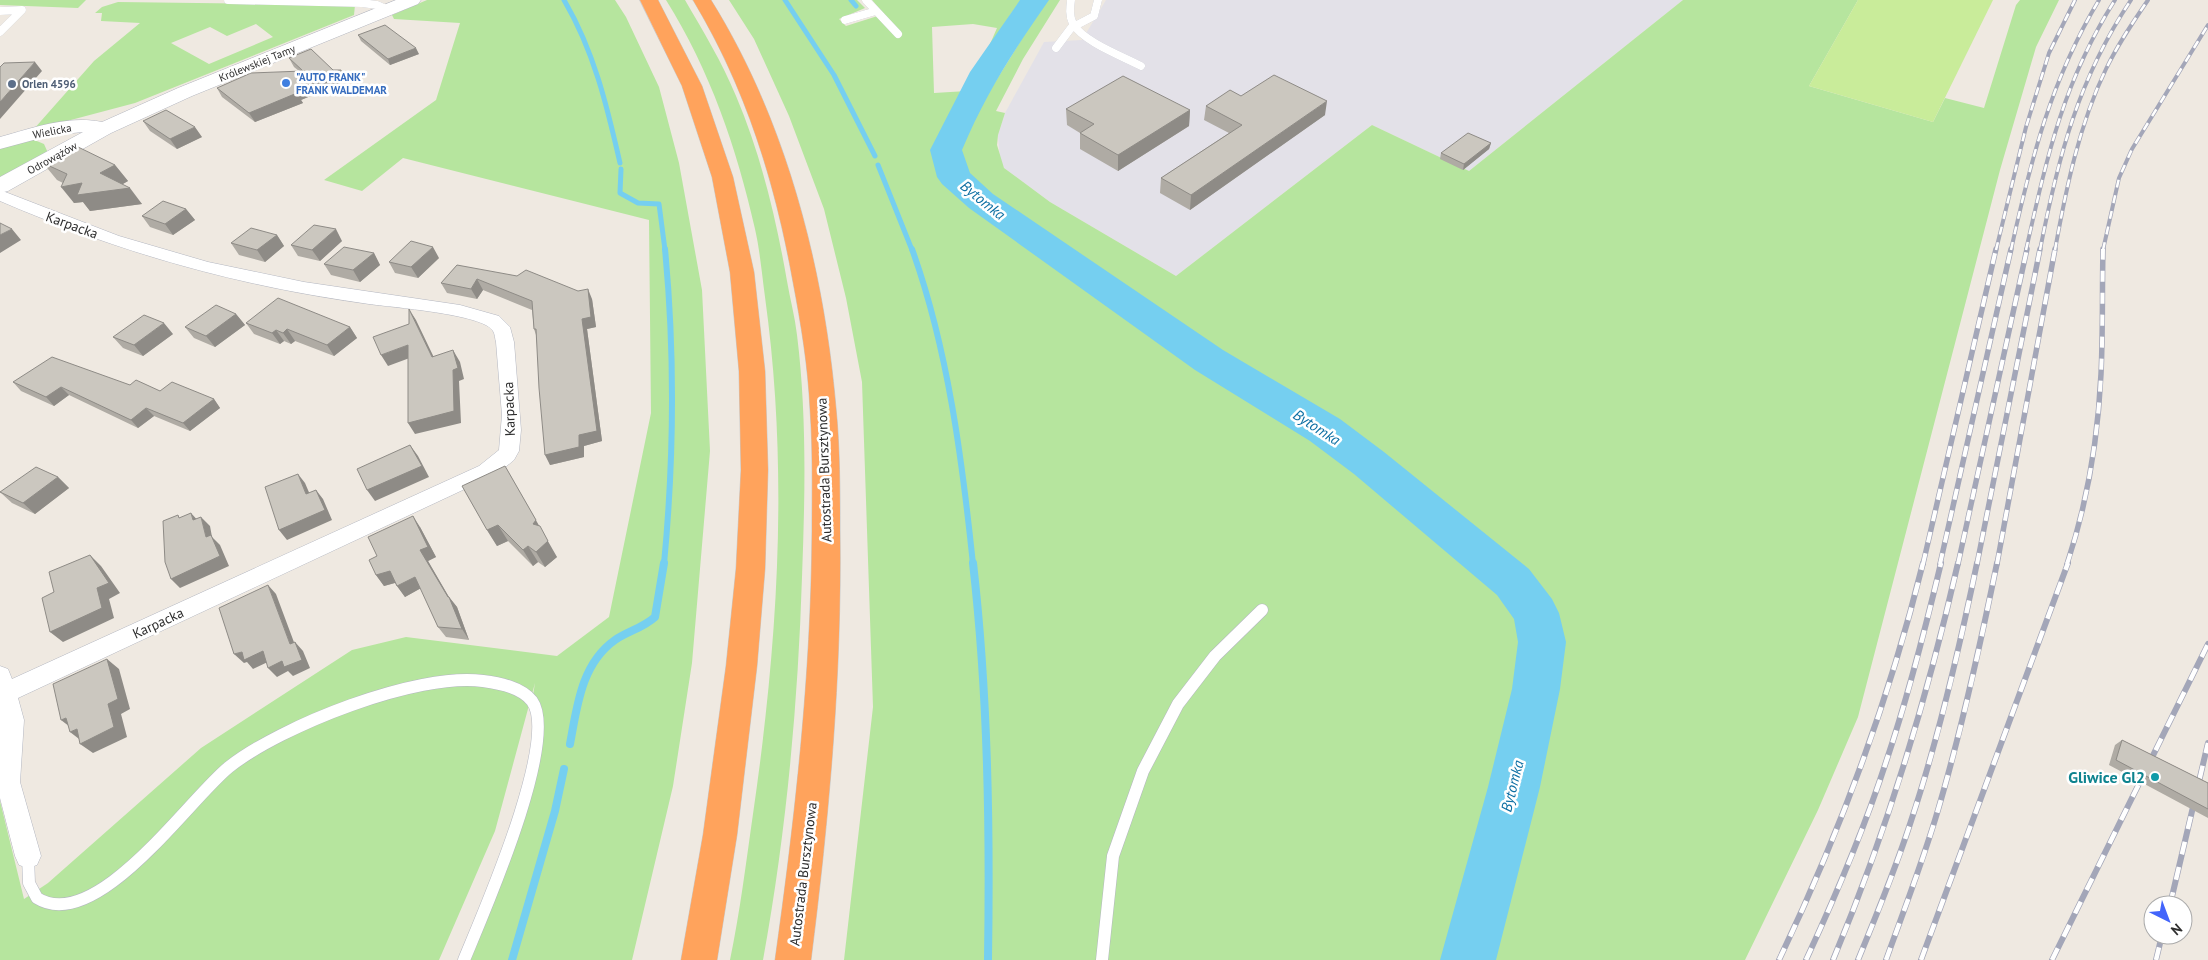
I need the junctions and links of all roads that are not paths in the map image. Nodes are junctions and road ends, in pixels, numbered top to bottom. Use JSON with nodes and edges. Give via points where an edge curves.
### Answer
{"nodes":[{"id":1,"x":228,"y":0,"type":"edge"},
{"id":2,"x":412,"y":0,"type":"edge"},
{"id":3,"x":648,"y":0,"type":"edge"},
{"id":4,"x":702,"y":0,"type":"edge"},
{"id":5,"x":866,"y":0,"type":"edge"},
{"id":6,"x":1070,"y":0,"type":"edge"},
{"id":7,"x":1098,"y":0,"type":"edge"},
{"id":8,"x":388,"y":10,"type":"junction"},
{"id":9,"x":0,"y":11,"type":"edge"},
{"id":10,"x":876,"y":11,"type":"junction"},
{"id":11,"x":845,"y":20,"type":"dead end"},
{"id":12,"x":1074,"y":26,"type":"junction"},
{"id":13,"x":0,"y":32,"type":"edge"},
{"id":14,"x":898,"y":34,"type":"dead end"},
{"id":15,"x":1056,"y":48,"type":"dead end"},
{"id":16,"x":1142,"y":66,"type":"dead end"},
{"id":17,"x":104,"y":130,"type":"junction"},
{"id":18,"x":0,"y":143,"type":"edge"},
{"id":19,"x":0,"y":186,"type":"edge"},
{"id":20,"x":0,"y":195,"type":"edge"},
{"id":21,"x":1262,"y":610,"type":"dead end"},
{"id":22,"x":2,"y":684,"type":"edge"},
{"id":23,"x":28,"y":856,"type":"joint"},
{"id":24,"x":464,"y":960,"type":"edge"},
{"id":25,"x":699,"y":960,"type":"edge"},
{"id":26,"x":793,"y":960,"type":"edge"},
{"id":27,"x":1102,"y":960,"type":"edge"}],
"edges":[{"from":1,"to":8,"type":"lane","via":[[362,2]]},
{"from":2,"to":8,"type":"street","name":"Królewskiej Tamy"},
{"from":3,"to":25,"type":"highway","via":[[691,80],[715,151],[733,222],[747,313],[753,409],[753,545],[742,678],[713,889]]},
{"from":4,"to":26,"type":"highway","name":"Autostrada Bursztynowa","via":[[738,66],[768,134],[789,204],[810,301],[823,405],[827,534],[823,677],[807,860]]},
{"from":5,"to":10,"type":"lane"},
{"from":6,"to":12,"type":"lane"},
{"from":7,"to":12,"type":"lane","via":[[1098,9],[1091,20]]},
{"from":8,"to":17,"type":"street","name":"Królewskiej Tamy","via":[[186,92]]},
{"from":9,"to":13,"type":"lane","via":[[22,10]]},
{"from":10,"to":11,"type":"lane"},
{"from":10,"to":14,"type":"lane"},
{"from":12,"to":15,"type":"lane","via":[[1063,35]]},
{"from":12,"to":16,"type":"lane","via":[[1097,43]]},
{"from":17,"to":18,"type":"street","name":"Wielicka","via":[[89,126],[67,127]]},
{"from":17,"to":19,"type":"street","name":"Odrowążów"},
{"from":20,"to":22,"type":"street","name":"Karpacka","via":[[114,240],[237,275],[475,314],[491,320],[501,327],[504,342],[511,435],[509,451],[501,462],[482,473]]},
{"from":21,"to":27,"type":"lane","via":[[1215,656],[1178,704],[1143,771],[1114,856]]},
{"from":22,"to":23,"type":"street","via":[[12,720],[8,782]]},
{"from":23,"to":24,"type":"lane","via":[[30,888],[43,903],[77,902],[101,890],[131,866],[229,767],[260,745],[334,710],[418,685],[476,678],[511,685],[532,701],[538,720],[537,740],[526,793],[506,856]]}]}
